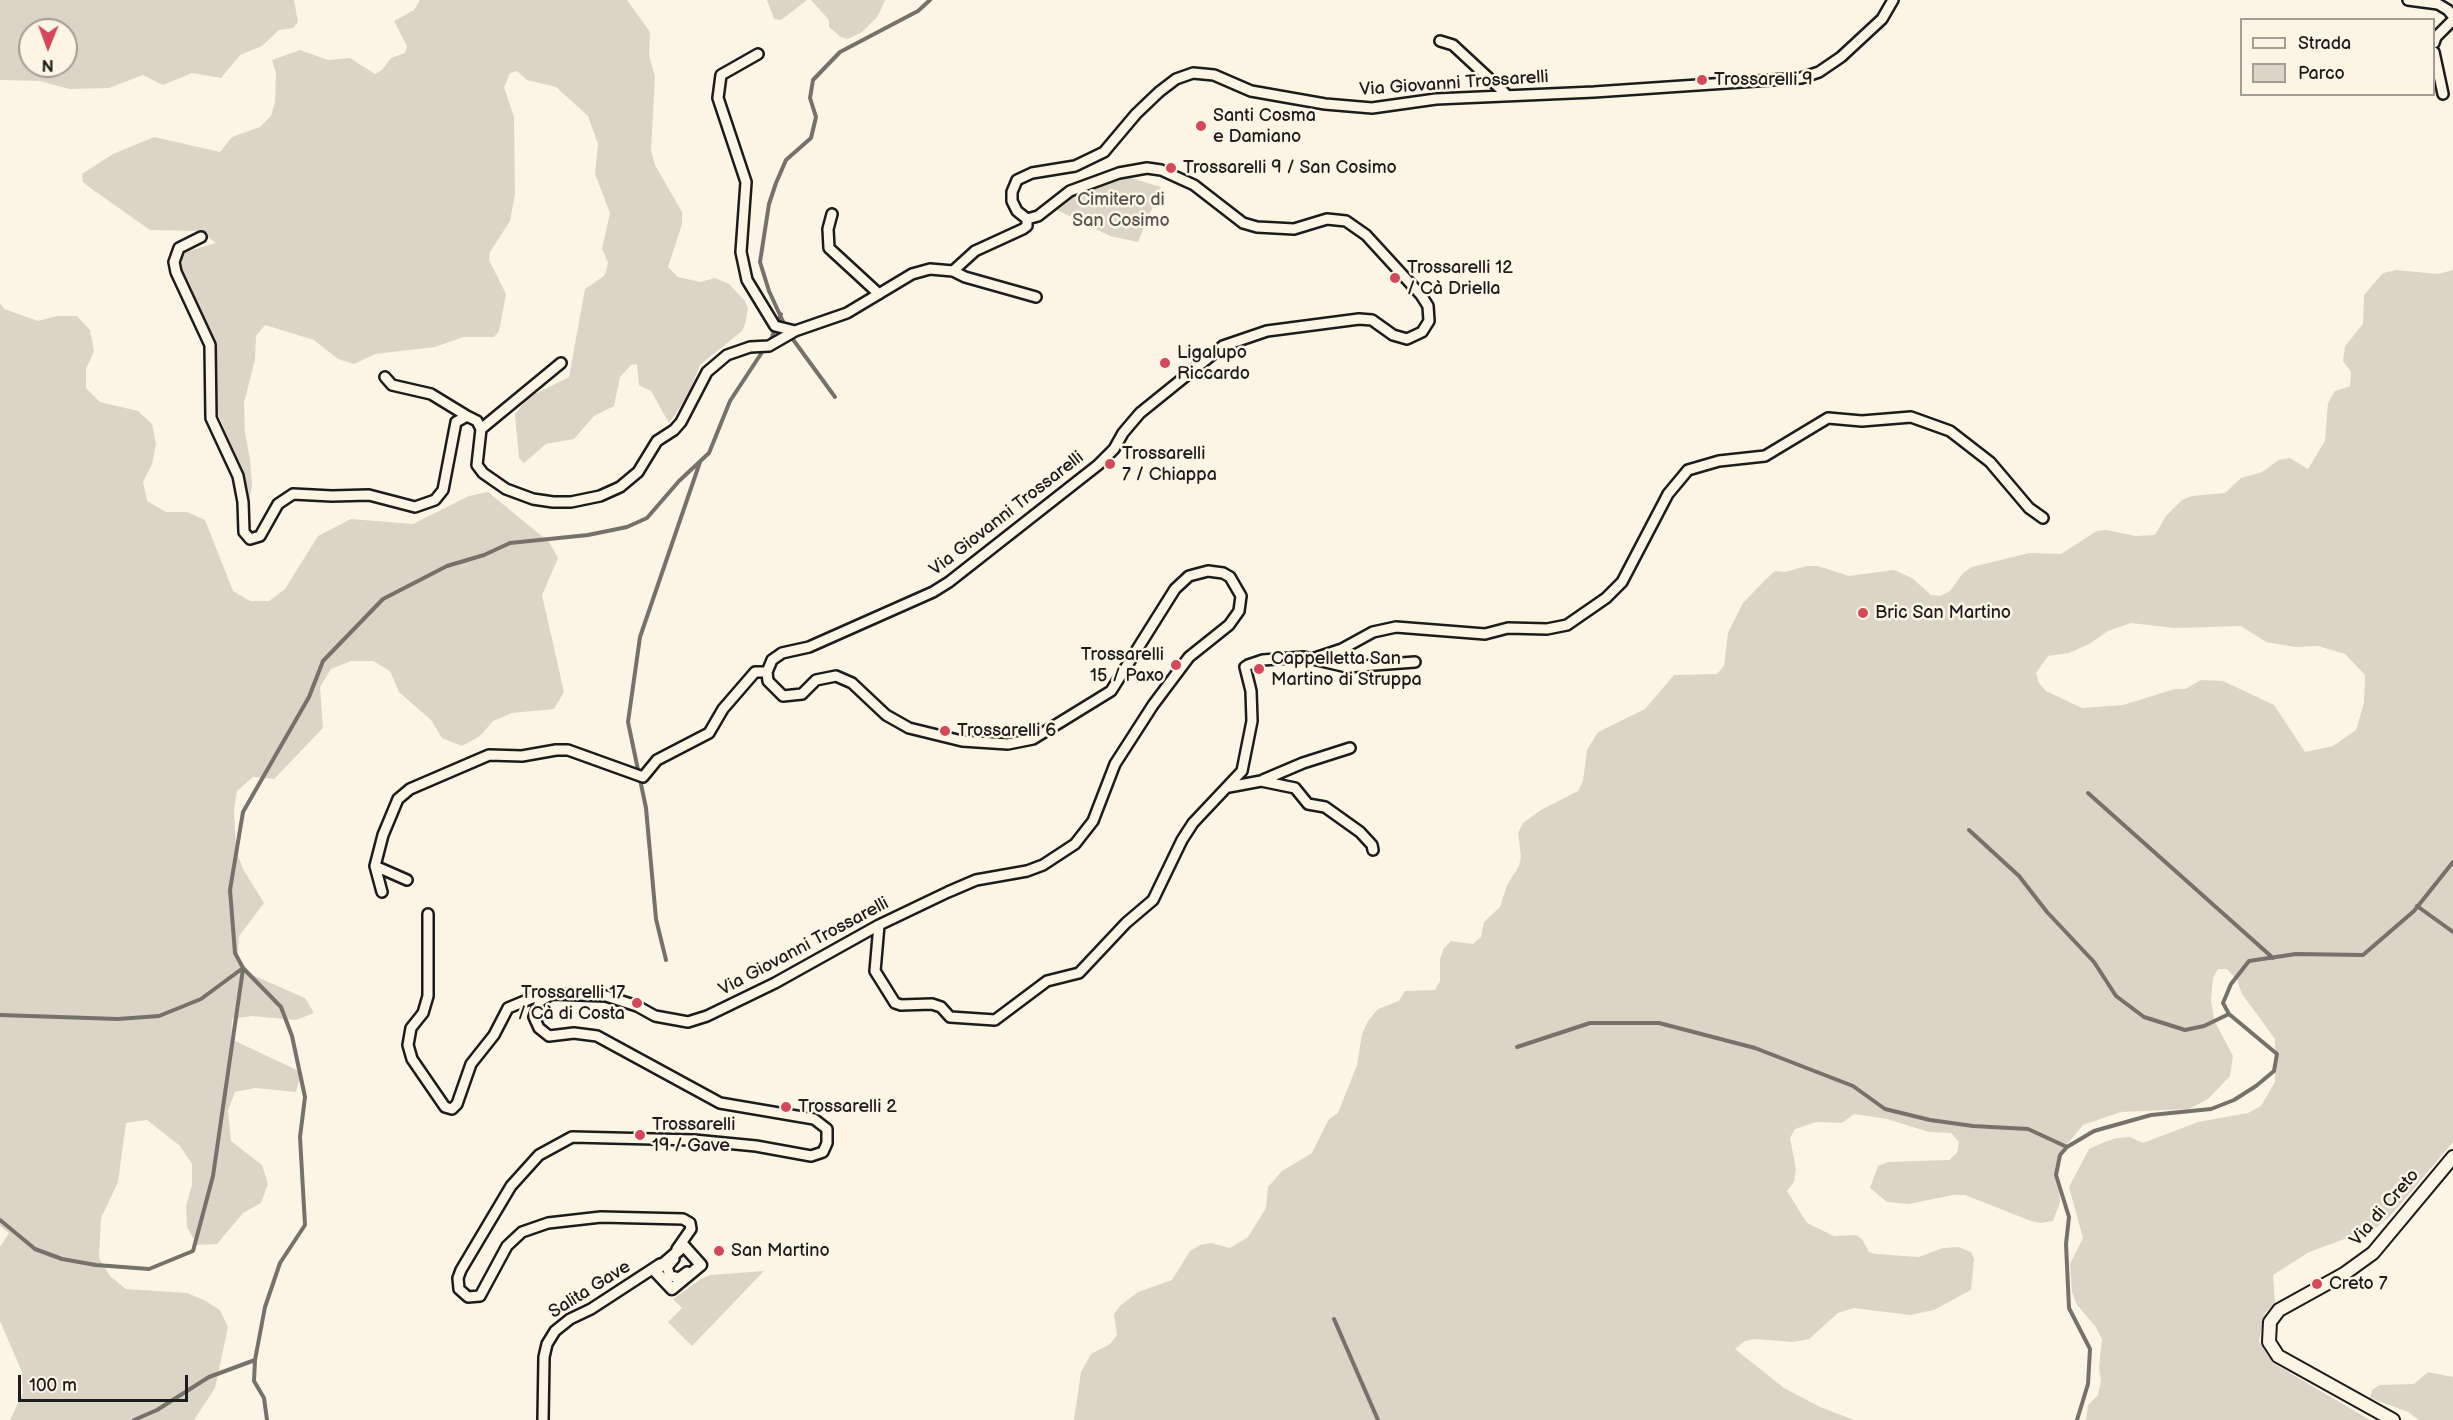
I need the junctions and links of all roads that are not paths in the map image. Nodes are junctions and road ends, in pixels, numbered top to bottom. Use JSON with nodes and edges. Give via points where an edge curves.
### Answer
{"nodes":[{"id":1,"x":1893,"y":0,"type":"edge"},
{"id":2,"x":2408,"y":0,"type":"edge"},
{"id":3,"x":2453,"y":18,"type":"edge"},
{"id":4,"x":2435,"y":40,"type":"edge"},
{"id":5,"x":1440,"y":41,"type":"dead end"},
{"id":6,"x":758,"y":54,"type":"dead end"},
{"id":7,"x":2435,"y":60,"type":"edge"},
{"id":8,"x":2443,"y":94,"type":"dead end"},
{"id":9,"x":1508,"y":96,"type":"junction"},
{"id":10,"x":832,"y":214,"type":"dead end"},
{"id":11,"x":1027,"y":219,"type":"junction"},
{"id":12,"x":201,"y":237,"type":"dead end"},
{"id":13,"x":953,"y":271,"type":"junction"},
{"id":14,"x":879,"y":294,"type":"junction"},
{"id":15,"x":1036,"y":297,"type":"dead end"},
{"id":16,"x":795,"y":331,"type":"junction"},
{"id":17,"x":561,"y":363,"type":"dead end"},
{"id":18,"x":385,"y":377,"type":"dead end"},
{"id":19,"x":467,"y":416,"type":"junction"},
{"id":20,"x":481,"y":429,"type":"junction"},
{"id":21,"x":2043,"y":518,"type":"dead end"},
{"id":22,"x":1315,"y":658,"type":"junction"},
{"id":23,"x":1415,"y":662,"type":"dead end"},
{"id":24,"x":767,"y":672,"type":"junction"},
{"id":25,"x":1350,"y":748,"type":"dead end"},
{"id":26,"x":1261,"y":781,"type":"junction"},
{"id":27,"x":1227,"y":788,"type":"junction"},
{"id":28,"x":1373,"y":850,"type":"dead end"},
{"id":29,"x":375,"y":866,"type":"junction"},
{"id":30,"x":407,"y":880,"type":"dead end"},
{"id":31,"x":382,"y":892,"type":"dead end"},
{"id":32,"x":428,"y":914,"type":"dead end"},
{"id":33,"x":879,"y":925,"type":"junction"},
{"id":34,"x":546,"y":996,"type":"junction"},
{"id":35,"x":2453,"y":1157,"type":"edge"},
{"id":36,"x":543,"y":1420,"type":"edge"},
{"id":37,"x":2393,"y":1420,"type":"edge"}],
"edges":[{"from":1,"to":9,"type":"street","name":"Via Giovanni Trossarelli","via":[[1882,19],[1860,40],[1810,77]]},
{"from":2,"to":3,"type":"street","via":[[2444,7]]},
{"from":3,"to":4,"type":"street"},
{"from":5,"to":9,"type":"street","via":[[1453,45]]},
{"from":6,"to":16,"type":"street","via":[[721,75],[718,98],[746,182],[742,264],[747,280],[775,326]]},
{"from":7,"to":8,"type":"street"},
{"from":9,"to":11,"type":"street","name":"Via Giovanni Trossarelli","via":[[1352,107],[1251,91],[1214,75],[1193,73],[1176,79],[1159,92],[1104,152],[1075,166],[1032,173],[1017,180],[1012,201]]},
{"from":10,"to":14,"type":"street","via":[[829,248]]},
{"from":11,"to":13,"type":"street","via":[[1023,229],[975,251]]},
{"from":11,"to":24,"type":"street","name":"Via Giovanni Trossarelli","via":[[1038,216],[1070,191],[1134,169],[1154,168],[1194,185],[1243,223],[1257,227],[1294,229],[1327,219],[1346,221],[1366,235],[1421,295],[1428,306],[1429,321],[1422,332],[1407,339],[1393,335],[1372,320],[1359,319],[1267,331],[1223,346],[1140,413],[1098,465],[949,582],[809,647],[778,655]]},
{"from":12,"to":19,"type":"street","via":[[179,248],[174,262],[210,345],[211,417],[238,476],[244,531],[250,539],[260,536],[278,504],[293,494],[369,495],[415,507],[435,500],[443,490],[456,422]]},
{"from":13,"to":14,"type":"street","via":[[921,271]]},
{"from":13,"to":15,"type":"street"},
{"from":14,"to":16,"type":"street","via":[[847,313]]},
{"from":16,"to":20,"type":"street","via":[[769,346],[750,347],[727,355],[707,372],[674,430],[657,441],[638,472],[620,487],[600,496],[553,502],[506,489],[477,465]]},
{"from":17,"to":20,"type":"street"},
{"from":18,"to":19,"type":"street","via":[[392,385],[431,394]]},
{"from":19,"to":20,"type":"street","via":[[477,421]]},
{"from":21,"to":22,"type":"street","via":[[1990,462],[1950,430],[1911,417],[1854,421],[1828,418],[1765,456],[1719,461],[1688,470],[1663,503],[1622,582],[1567,625],[1508,628],[1485,634],[1396,627],[1373,632]]},
{"from":22,"to":23,"type":"street","via":[[1347,667]]},
{"from":22,"to":27,"type":"street","via":[[1263,660],[1245,667],[1251,691],[1251,734],[1242,771]]},
{"from":24,"to":29,"type":"street","via":[[758,670],[742,685],[709,733],[657,760],[644,777],[562,750],[522,756],[489,755],[415,786],[401,796],[391,814]]},
{"from":24,"to":33,"type":"street","name":"Via Giovanni Trossarelli","via":[[774,689],[788,696],[802,694],[820,678],[841,677],[886,715],[921,732],[985,744],[1008,744],[1033,739],[1112,690],[1183,581],[1200,572],[1223,573],[1239,589],[1239,611],[1229,626],[1189,657],[1153,705],[1115,764],[1099,810],[1075,844],[1027,872],[976,880]]},
{"from":25,"to":26,"type":"street","via":[[1303,762]]},
{"from":26,"to":27,"type":"street"},
{"from":26,"to":28,"type":"street","via":[[1294,788],[1308,804],[1331,810],[1368,840]]},
{"from":27,"to":33,"type":"street","via":[[1186,833],[1153,900],[1079,973],[1047,981],[993,1021],[950,1017],[937,1005],[901,1005],[893,1001],[875,971]]},
{"from":29,"to":30,"type":"street"},
{"from":29,"to":31,"type":"street"},
{"from":32,"to":34,"type":"street","name":"Via Giovanni Trossarelli","via":[[428,996],[423,1013],[411,1028],[408,1045],[412,1059],[445,1107],[454,1108],[471,1064],[494,1035],[508,1008]]},
{"from":33,"to":34,"type":"street","name":"Via Giovanni Trossarelli","via":[[775,983],[688,1022],[655,1016],[606,996]]},
{"from":34,"to":36,"type":"street","name":"Salita Gave","via":[[535,1011],[536,1023],[543,1033],[586,1034],[608,1040],[720,1103],[814,1119],[827,1129],[827,1143],[823,1152],[811,1156],[694,1140],[572,1137],[539,1155],[512,1186],[460,1270],[461,1293],[472,1298],[480,1296],[507,1246],[522,1232],[548,1223],[601,1217],[670,1218],[683,1219],[691,1226],[684,1242],[647,1273],[555,1331],[544,1357]]},
{"from":35,"to":37,"type":"main road","name":"Via di Creto","via":[[2373,1252],[2344,1274],[2278,1310],[2270,1322],[2270,1342],[2278,1356]]}]}
